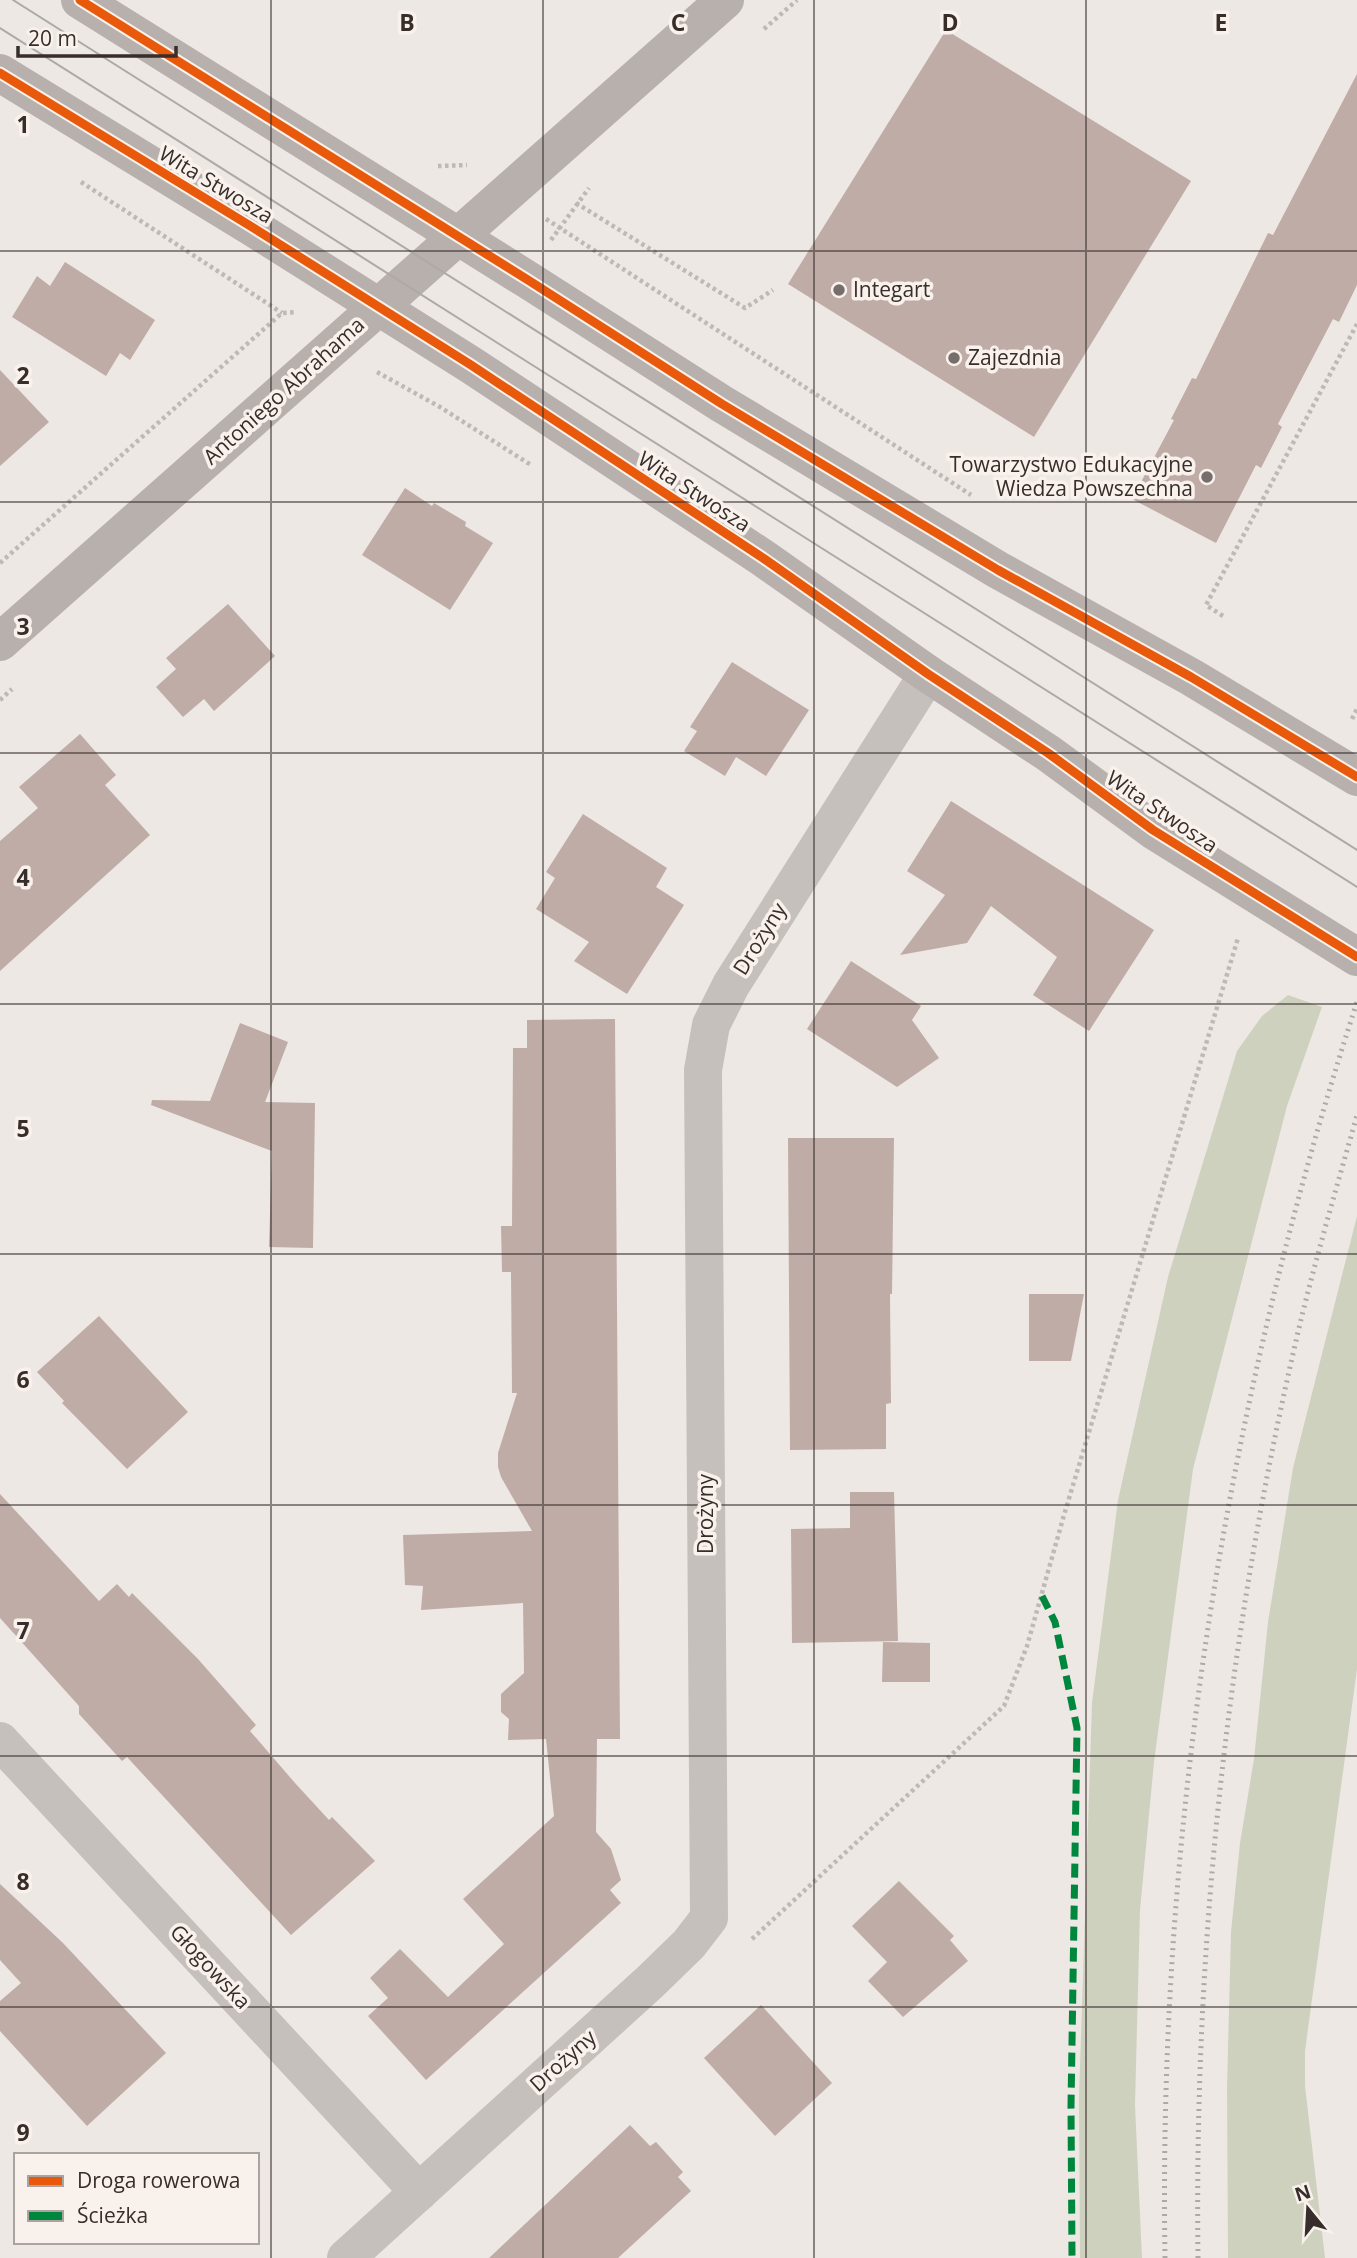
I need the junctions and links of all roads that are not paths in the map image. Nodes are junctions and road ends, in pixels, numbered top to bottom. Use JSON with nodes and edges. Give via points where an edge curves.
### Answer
{"nodes":[{"id":1,"x":80,"y":0,"type":"edge"},
{"id":2,"x":725,"y":0,"type":"edge"},
{"id":3,"x":0,"y":73,"type":"edge"},
{"id":4,"x":457,"y":236,"type":"junction"},
{"id":5,"x":379,"y":306,"type":"junction"},
{"id":6,"x":0,"y":642,"type":"edge"},
{"id":7,"x":928,"y":674,"type":"junction"},
{"id":8,"x":1357,"y":777,"type":"edge"},
{"id":9,"x":1357,"y":957,"type":"edge"},
{"id":10,"x":0,"y":1741,"type":"edge"},
{"id":11,"x":419,"y":2192,"type":"junction"},
{"id":12,"x":346,"y":2258,"type":"edge"}],
"edges":[{"from":1,"to":4,"type":"street"},
{"from":2,"to":4,"type":"street","name":"Antoniego Abrahama"},
{"from":3,"to":5,"type":"street","name":"Wita Stwosza"},
{"from":4,"to":5,"type":"street","name":"Antoniego Abrahama"},
{"from":4,"to":8,"type":"street","via":[[722,404],[998,570],[1191,677]]},
{"from":5,"to":6,"type":"street","name":"Antoniego Abrahama"},
{"from":5,"to":7,"type":"street","name":"Wita Stwosza","via":[[763,558]]},
{"from":7,"to":9,"type":"street","name":"Wita Stwosza","via":[[1153,830]]},
{"from":7,"to":11,"type":"street","name":"Drożyny","via":[[731,985],[711,1025],[704,1070],[709,1918],[651,1981]]},
{"from":10,"to":11,"type":"street","name":"Głogowska"},
{"from":11,"to":12,"type":"street","name":"Drożyny"}]}
